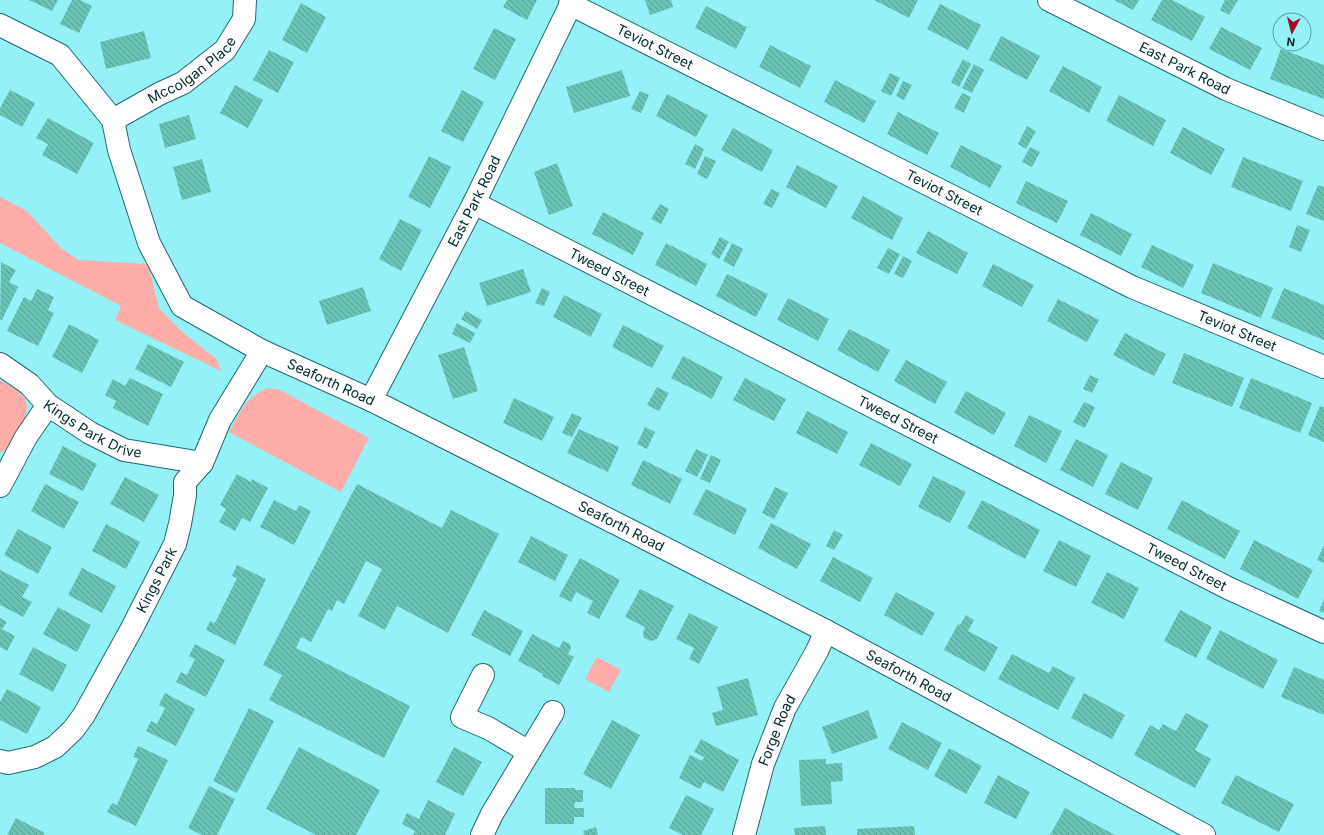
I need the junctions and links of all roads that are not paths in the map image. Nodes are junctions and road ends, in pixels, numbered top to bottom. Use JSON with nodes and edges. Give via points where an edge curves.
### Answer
{"nodes":[{"id":1,"x":245,"y":0,"type":"edge"},
{"id":2,"x":1049,"y":0,"type":"edge"},
{"id":3,"x":571,"y":2,"type":"edge"},
{"id":4,"x":0,"y":25,"type":"edge"},
{"id":5,"x":113,"y":120,"type":"junction"},
{"id":6,"x":1324,"y":129,"type":"edge"},
{"id":7,"x":474,"y":204,"type":"junction"},
{"id":8,"x":262,"y":351,"type":"junction"},
{"id":9,"x":0,"y":364,"type":"edge"},
{"id":10,"x":1324,"y":367,"type":"edge"},
{"id":11,"x":371,"y":400,"type":"junction"},
{"id":12,"x":48,"y":405,"type":"junction"},
{"id":13,"x":202,"y":463,"type":"junction"},
{"id":14,"x":0,"y":486,"type":"edge"},
{"id":15,"x":826,"y":631,"type":"junction"},
{"id":16,"x":1324,"y":632,"type":"edge"},
{"id":17,"x":483,"y":675,"type":"dead end"},
{"id":18,"x":553,"y":712,"type":"dead end"},
{"id":19,"x":529,"y":752,"type":"junction"},
{"id":20,"x":0,"y":761,"type":"edge"},
{"id":21,"x":482,"y":835,"type":"edge"},
{"id":22,"x":744,"y":835,"type":"edge"},
{"id":23,"x":1204,"y":835,"type":"edge"}],
"edges":[{"from":1,"to":5,"type":"street","name":"Mccolgan Place","via":[[244,19],[225,50],[183,83]]},
{"from":2,"to":6,"type":"street","name":"East Park Road","via":[[1226,89]]},
{"from":3,"to":7,"type":"street","name":"East Park Road"},
{"from":3,"to":10,"type":"street","name":"Teviot Street","via":[[1132,287]]},
{"from":4,"to":5,"type":"street","via":[[60,55]]},
{"from":5,"to":8,"type":"street","name":"Seaforth Road","via":[[119,150],[149,243],[182,306]]},
{"from":7,"to":11,"type":"street","name":"East Park Road"},
{"from":7,"to":16,"type":"street","name":"Tweed Street","via":[[1228,588]]},
{"from":8,"to":11,"type":"street","name":"Seaforth Road"},
{"from":8,"to":13,"type":"street","name":"Kings Park","via":[[220,420]]},
{"from":9,"to":12,"type":"street","name":"Kings Park Drive","via":[[29,384]]},
{"from":11,"to":15,"type":"street","name":"Seaforth Road"},
{"from":12,"to":13,"type":"street","name":"Kings Park Drive","via":[[90,433],[124,450]]},
{"from":12,"to":14,"type":"street","via":[[26,437]]},
{"from":13,"to":20,"type":"street","name":"Kings Park","via":[[185,482],[175,544],[84,715],[55,747],[35,757],[8,763]]},
{"from":15,"to":22,"type":"street","name":"Forge Road","via":[[785,708],[763,764]]},
{"from":15,"to":23,"type":"street","name":"Seaforth Road"},
{"from":17,"to":19,"type":"street","via":[[462,717],[488,728]]},
{"from":18,"to":19,"type":"street"},
{"from":19,"to":21,"type":"street"}]}
